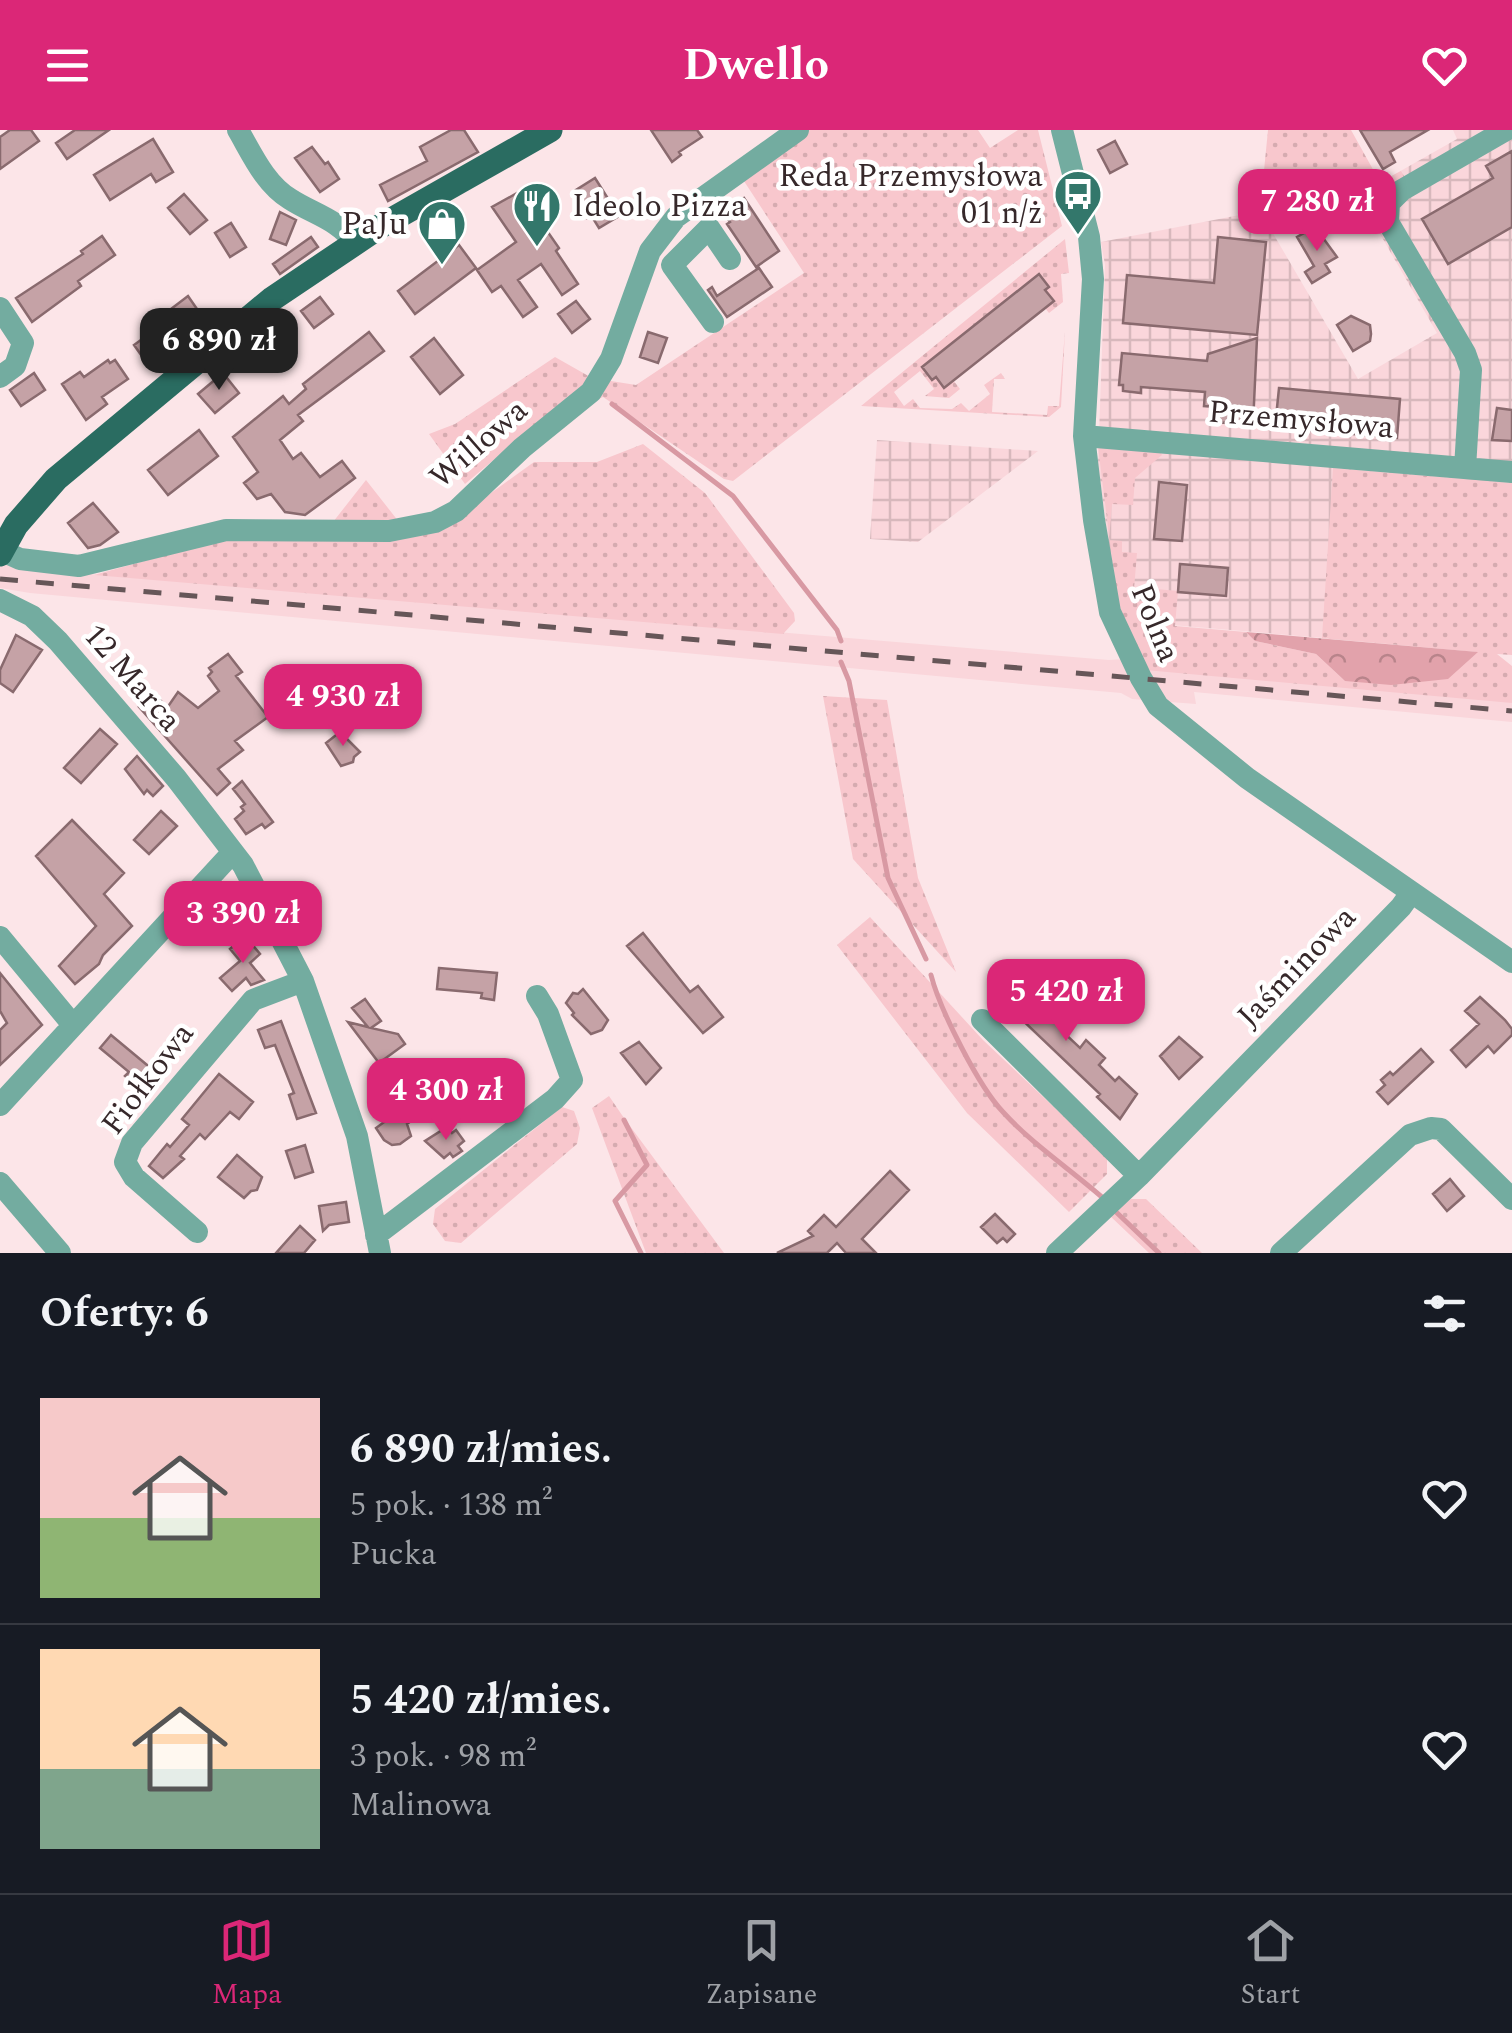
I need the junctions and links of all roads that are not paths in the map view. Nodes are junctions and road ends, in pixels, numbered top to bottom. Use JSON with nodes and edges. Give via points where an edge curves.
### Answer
{"nodes":[{"id":1,"x":238,"y":130,"type":"edge"},
{"id":2,"x":550,"y":130,"type":"edge"},
{"id":3,"x":798,"y":130,"type":"edge"},
{"id":4,"x":1062,"y":130,"type":"edge"},
{"id":5,"x":1506,"y":130,"type":"edge"},
{"id":6,"x":692,"y":204,"type":"junction"},
{"id":7,"x":708,"y":228,"type":"junction"},
{"id":8,"x":355,"y":243,"type":"junction"},
{"id":9,"x":730,"y":259,"type":"dead end"},
{"id":10,"x":0,"y":308,"type":"edge"},
{"id":11,"x":713,"y":322,"type":"dead end"},
{"id":12,"x":0,"y":377,"type":"edge"},
{"id":13,"x":1084,"y":436,"type":"junction"},
{"id":14,"x":1465,"y":468,"type":"junction"},
{"id":15,"x":1512,"y":472,"type":"edge"},
{"id":16,"x":0,"y":551,"type":"edge"},
{"id":17,"x":0,"y":600,"type":"edge"},
{"id":18,"x":234,"y":852,"type":"junction"},
{"id":19,"x":1411,"y":893,"type":"junction"},
{"id":20,"x":0,"y":937,"type":"edge"},
{"id":21,"x":1512,"y":962,"type":"edge"},
{"id":22,"x":303,"y":982,"type":"junction"},
{"id":23,"x":537,"y":996,"type":"dead end"},
{"id":24,"x":982,"y":1020,"type":"dead end"},
{"id":25,"x":73,"y":1025,"type":"junction"},
{"id":26,"x":0,"y":1105,"type":"edge"},
{"id":27,"x":1139,"y":1176,"type":"junction"},
{"id":28,"x":0,"y":1184,"type":"edge"},
{"id":29,"x":1512,"y":1199,"type":"edge"},
{"id":30,"x":197,"y":1232,"type":"dead end"},
{"id":31,"x":378,"y":1244,"type":"edge"},
{"id":32,"x":60,"y":1253,"type":"edge"},
{"id":33,"x":1057,"y":1253,"type":"edge"},
{"id":34,"x":1281,"y":1253,"type":"edge"}],
"edges":[{"from":1,"to":8,"type":"street","via":[[276,188],[328,218]]},
{"from":2,"to":8,"type":"main road"},
{"from":3,"to":6,"type":"street","name":"Willowa","via":[[726,193]]},
{"from":4,"to":13,"type":"street","name":"Polna","via":[[1090,237]]},
{"from":5,"to":14,"type":"street","via":[[1389,203],[1388,222],[1471,370]]},
{"from":6,"to":7,"type":"street"},
{"from":6,"to":16,"type":"street","name":"Willowa","via":[[650,252],[611,359],[591,392],[435,522],[389,530],[226,530],[78,566]]},
{"from":7,"to":9,"type":"street"},
{"from":7,"to":11,"type":"street","via":[[672,265]]},
{"from":8,"to":16,"type":"main road","via":[[272,299],[56,479]]},
{"from":10,"to":12,"type":"street","via":[[24,343],[15,366]]},
{"from":13,"to":14,"type":"street","name":"Przemysłowa"},
{"from":13,"to":19,"type":"street","name":"Polna","via":[[1110,612],[1158,706]]},
{"from":14,"to":15,"type":"street","name":"Przemysłowa"},
{"from":17,"to":18,"type":"street","name":"12 Marca","via":[[32,616],[58,641]]},
{"from":18,"to":22,"type":"street","name":"12 Marca"},
{"from":18,"to":25,"type":"street"},
{"from":19,"to":21,"type":"street","name":"Polna"},
{"from":19,"to":27,"type":"street","name":"Jaśminowa"},
{"from":20,"to":25,"type":"street"},
{"from":22,"to":30,"type":"street","name":"Fiołkowa","via":[[253,1000],[132,1143],[125,1162],[134,1177]]},
{"from":22,"to":31,"type":"street","name":"12 Marca","via":[[360,1148]]},
{"from":23,"to":31,"type":"street","via":[[572,1080]]},
{"from":24,"to":27,"type":"street"},
{"from":25,"to":26,"type":"street"},
{"from":27,"to":33,"type":"street","name":"Jaśminowa"},
{"from":28,"to":32,"type":"street"},
{"from":29,"to":34,"type":"street","via":[[1441,1129],[1431,1128],[1410,1135]]}]}
